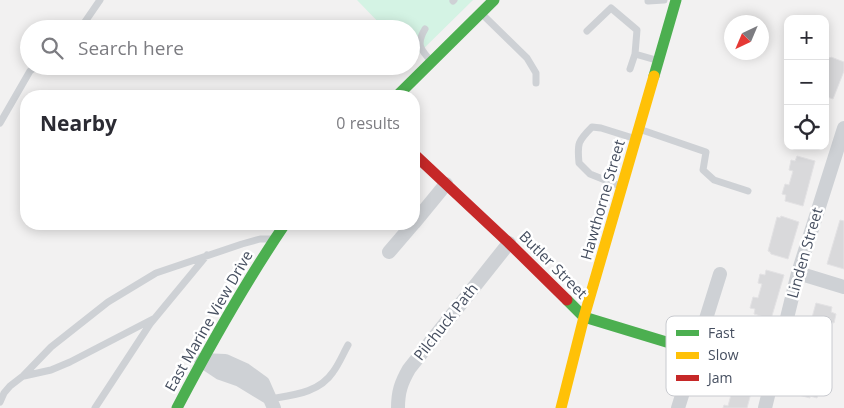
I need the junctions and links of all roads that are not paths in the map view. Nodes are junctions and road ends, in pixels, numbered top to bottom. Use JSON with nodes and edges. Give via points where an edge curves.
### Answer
{"nodes":[{"id":1,"x":100,"y":0,"type":"edge"},
{"id":2,"x":491,"y":0,"type":"edge"},
{"id":3,"x":648,"y":0,"type":"edge"},
{"id":4,"x":664,"y":0,"type":"edge"},
{"id":5,"x":676,"y":0,"type":"edge"},
{"id":6,"x":481,"y":13,"type":"junction"},
{"id":7,"x":86,"y":20,"type":"edge"},
{"id":8,"x":425,"y":29,"type":"dead end"},
{"id":9,"x":587,"y":31,"type":"dead end"},
{"id":10,"x":635,"y":54,"type":"junction"},
{"id":11,"x":432,"y":61,"type":"junction"},
{"id":12,"x":658,"y":61,"type":"junction"},
{"id":13,"x":630,"y":69,"type":"dead end"},
{"id":14,"x":420,"y":73,"type":"edge"},
{"id":15,"x":28,"y":75,"type":"edge"},
{"id":16,"x":418,"y":75,"type":"edge"},
{"id":17,"x":536,"y":83,"type":"dead end"},
{"id":18,"x":403,"y":90,"type":"edge"},
{"id":19,"x":0,"y":123,"type":"edge"},
{"id":20,"x":844,"y":128,"type":"edge"},
{"id":21,"x":637,"y":134,"type":"junction"},
{"id":22,"x":420,"y":160,"type":"edge"},
{"id":23,"x":446,"y":184,"type":"junction"},
{"id":24,"x":622,"y":187,"type":"junction"},
{"id":25,"x":748,"y":191,"type":"dead end"},
{"id":26,"x":420,"y":215,"type":"edge"},
{"id":27,"x":281,"y":230,"type":"edge"},
{"id":28,"x":407,"y":230,"type":"edge"},
{"id":29,"x":275,"y":239,"type":"junction"},
{"id":30,"x":509,"y":243,"type":"junction"},
{"id":31,"x":389,"y":252,"type":"dead end"},
{"id":32,"x":208,"y":255,"type":"junction"},
{"id":33,"x":798,"y":273,"type":"junction"},
{"id":34,"x":720,"y":274,"type":"dead end"},
{"id":35,"x":844,"y":287,"type":"edge"},
{"id":36,"x":707,"y":316,"type":"edge"},
{"id":37,"x":787,"y":316,"type":"edge"},
{"id":38,"x":156,"y":318,"type":"junction"},
{"id":39,"x":584,"y":318,"type":"junction"},
{"id":40,"x":666,"y":342,"type":"edge"},
{"id":41,"x":348,"y":345,"type":"dead end"},
{"id":42,"x":202,"y":360,"type":"junction"},
{"id":43,"x":23,"y":376,"type":"junction"},
{"id":44,"x":682,"y":396,"type":"edge"},
{"id":45,"x":0,"y":402,"type":"edge"},
{"id":46,"x":272,"y":403,"type":"edge"},
{"id":47,"x":96,"y":408,"type":"edge"},
{"id":48,"x":177,"y":408,"type":"edge"},
{"id":49,"x":398,"y":408,"type":"edge"},
{"id":50,"x":561,"y":408,"type":"edge"},
{"id":51,"x":678,"y":408,"type":"edge"}],
"edges":[{"from":1,"to":7,"type":"lane"},
{"from":2,"to":6,"type":"street"},
{"from":3,"to":4,"type":"lane"},
{"from":5,"to":12,"type":"street","name":"Hawthorne Street"},
{"from":6,"to":11,"type":"street"},
{"from":6,"to":17,"type":"lane","via":[[527,58],[536,73]]},
{"from":8,"to":11,"type":"lane","via":[[420,36],[420,44]]},
{"from":9,"to":10,"type":"lane","via":[[611,8],[637,30]]},
{"from":10,"to":12,"type":"lane"},
{"from":10,"to":13,"type":"lane"},
{"from":11,"to":14,"type":"street"},
{"from":12,"to":21,"type":"street","name":"Hawthorne Street"},
{"from":15,"to":19,"type":"lane"},
{"from":16,"to":18,"type":"street"},
{"from":20,"to":33,"type":"street","name":"Linden Street"},
{"from":21,"to":24,"type":"street","name":"Hawthorne Street"},
{"from":21,"to":24,"type":"lane","via":[[592,127],[581,138],[579,163],[590,174]]},
{"from":21,"to":25,"type":"lane","via":[[706,152],[703,170],[714,180]]},
{"from":22,"to":23,"type":"street","name":"Butler Street"},
{"from":23,"to":26,"type":"street"},
{"from":23,"to":30,"type":"street","name":"Butler Street"},
{"from":24,"to":39,"type":"street","name":"Hawthorne Street"},
{"from":27,"to":29,"type":"street","name":"East Marine View Drive"},
{"from":28,"to":31,"type":"street"},
{"from":29,"to":32,"type":"lane","via":[[260,239]]},
{"from":29,"to":42,"type":"street","name":"East Marine View Drive"},
{"from":30,"to":39,"type":"street","name":"Butler Street"},
{"from":30,"to":49,"type":"street","name":"Pilchuck Path","via":[[409,369],[398,395]]},
{"from":32,"to":38,"type":"lane"},
{"from":32,"to":43,"type":"lane","via":[[156,273],[108,302],[51,347]]},
{"from":33,"to":35,"type":"street"},
{"from":33,"to":37,"type":"street","name":"Linden Street"},
{"from":34,"to":36,"type":"street"},
{"from":38,"to":43,"type":"lane","via":[[70,362]]},
{"from":38,"to":47,"type":"lane"},
{"from":39,"to":40,"type":"street","name":"Butler Street"},
{"from":39,"to":50,"type":"street","name":"Hawthorne Street"},
{"from":41,"to":46,"type":"lane","via":[[323,384]]},
{"from":42,"to":46,"type":"street","via":[[220,373],[240,380]]},
{"from":42,"to":48,"type":"street","name":"East Marine View Drive"},
{"from":43,"to":45,"type":"lane","via":[[10,386]]},
{"from":44,"to":51,"type":"street"}]}
